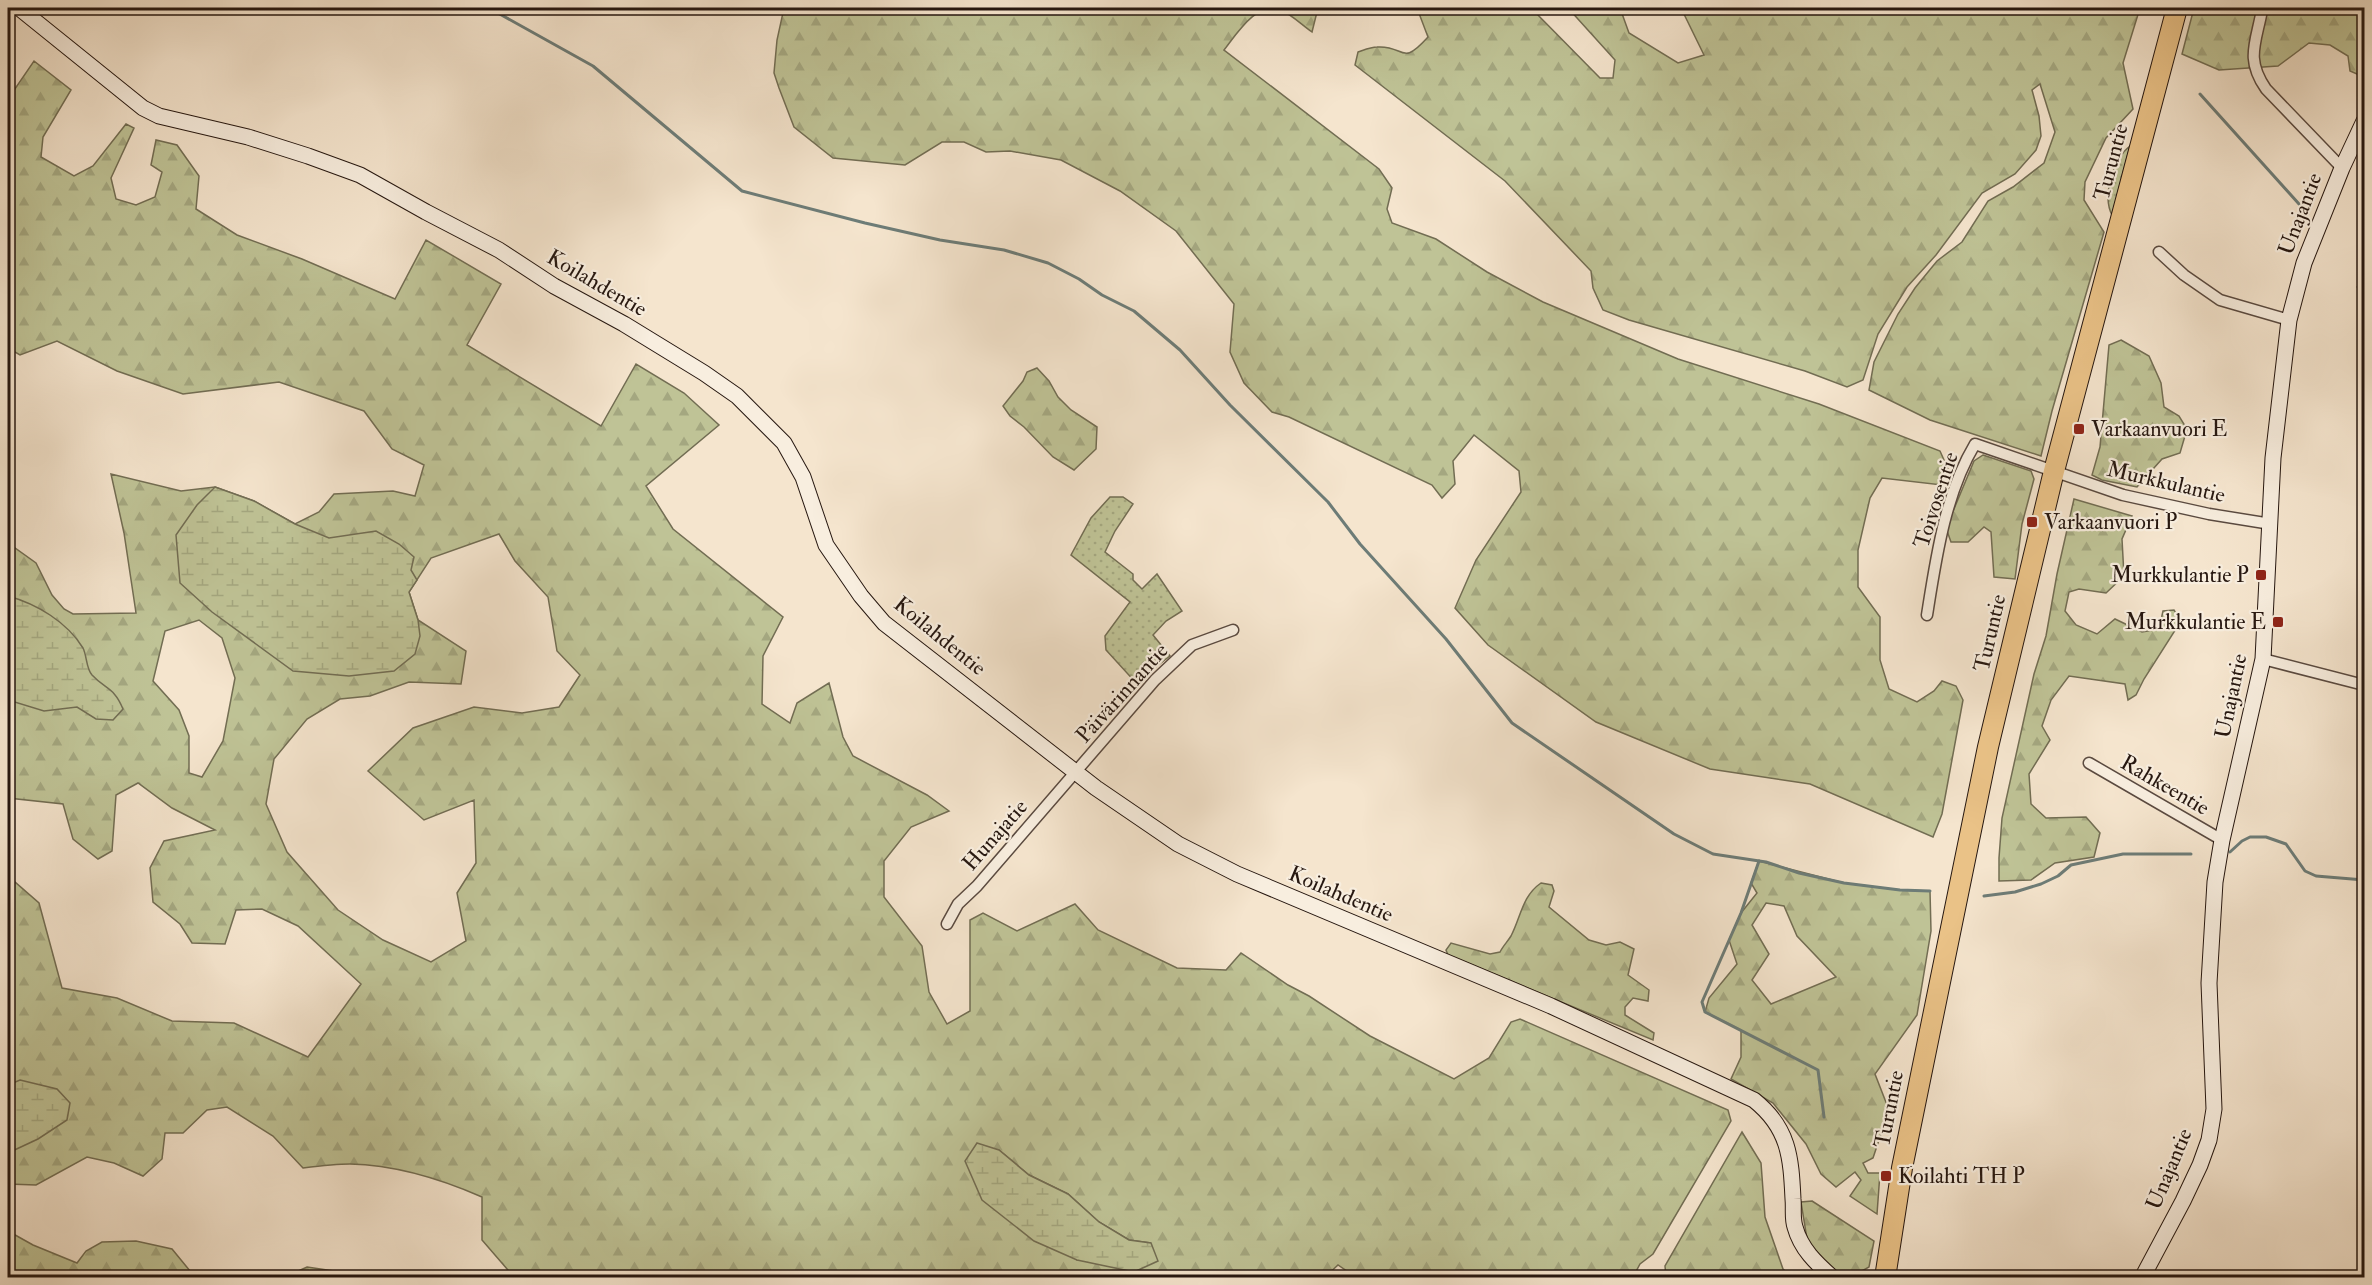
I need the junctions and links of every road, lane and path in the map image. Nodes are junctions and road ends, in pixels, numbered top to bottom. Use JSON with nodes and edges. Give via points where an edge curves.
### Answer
{"nodes":[{"id":1,"x":19,"y":8,"type":"edge"},
{"id":2,"x":2177,"y":8,"type":"edge"},
{"id":3,"x":2262,"y":10,"type":"dead end"},
{"id":4,"x":2364,"y":121,"type":"edge"},
{"id":5,"x":2342,"y":168,"type":"junction"},
{"id":6,"x":2159,"y":252,"type":"dead end"},
{"id":7,"x":2289,"y":320,"type":"junction"},
{"id":8,"x":2054,"y":471,"type":"junction"},
{"id":9,"x":2271,"y":524,"type":"junction"},
{"id":10,"x":1927,"y":615,"type":"dead end"},
{"id":11,"x":1233,"y":630,"type":"dead end"},
{"id":12,"x":2263,"y":659,"type":"junction"},
{"id":13,"x":2364,"y":685,"type":"edge"},
{"id":14,"x":2089,"y":763,"type":"dead end"},
{"id":15,"x":1076,"y":773,"type":"junction"},
{"id":16,"x":2222,"y":840,"type":"junction"},
{"id":17,"x":947,"y":924,"type":"dead end"},
{"id":18,"x":1833,"y":1278,"type":"edge"},
{"id":19,"x":1885,"y":1278,"type":"edge"},
{"id":20,"x":2142,"y":1278,"type":"edge"}],
"edges":[{"from":1,"to":15,"type":"street","name":"Koilahdentie","via":[[143,108],[159,116],[267,143],[360,175],[499,250],[737,396],[784,443],[803,477],[826,545],[884,622]]},
{"from":2,"to":8,"type":"highway","name":"Turuntie"},
{"from":3,"to":5,"type":"street","via":[[2252,60],[2256,74]]},
{"from":4,"to":5,"type":"street","name":"Unajantie"},
{"from":5,"to":7,"type":"street","name":"Unajantie","via":[[2304,263]]},
{"from":6,"to":7,"type":"street","via":[[2220,300]]},
{"from":7,"to":9,"type":"street","name":"Unajantie","via":[[2273,458]]},
{"from":8,"to":9,"type":"street","name":"Murkkulantie","via":[[2123,495]]},
{"from":8,"to":10,"type":"street","name":"Toivosentie","via":[[1975,444],[1964,463],[1940,536]]},
{"from":8,"to":19,"type":"highway","name":"Turuntie","via":[[1988,747],[1906,1146]]},
{"from":9,"to":12,"type":"street","name":"Unajantie"},
{"from":11,"to":15,"type":"street","name":"Päivärinnantie","via":[[1192,645],[1148,688]]},
{"from":12,"to":13,"type":"street"},
{"from":12,"to":16,"type":"street","name":"Unajantie"},
{"from":14,"to":16,"type":"street","name":"Rahkeentie"},
{"from":15,"to":17,"type":"street","name":"Hunajatie","via":[[958,904]]},
{"from":15,"to":18,"type":"street","name":"Koilahdentie","via":[[1178,844],[1236,874],[1551,1006],[1754,1100],[1783,1132],[1791,1166],[1794,1225],[1804,1250]]},
{"from":16,"to":20,"type":"street","name":"Unajantie","via":[[2211,926],[2214,1110],[2209,1140],[2183,1201]]}]}
